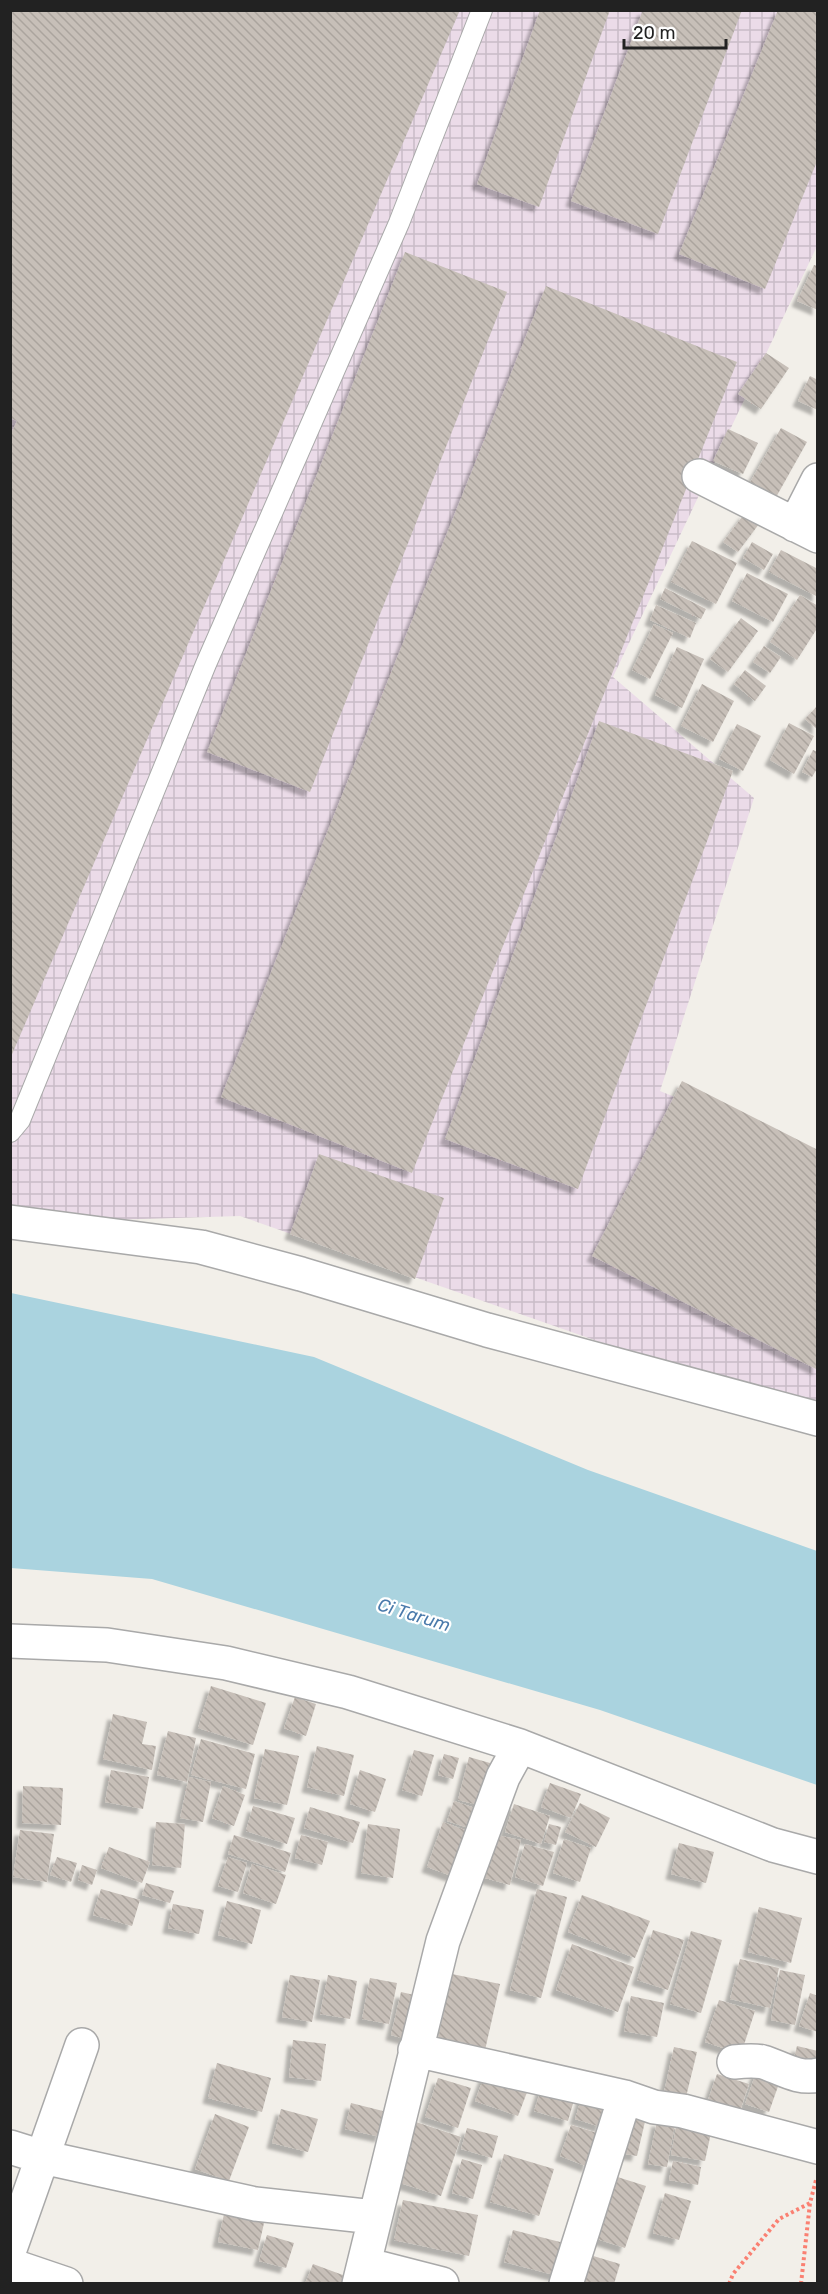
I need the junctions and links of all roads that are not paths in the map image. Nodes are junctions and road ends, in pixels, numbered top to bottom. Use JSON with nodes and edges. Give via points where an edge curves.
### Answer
{"nodes":[{"id":1,"x":482,"y":10,"type":"edge"},
{"id":2,"x":699,"y":476,"type":"dead end"},
{"id":3,"x":818,"y":480,"type":"edge"},
{"id":4,"x":806,"y":530,"type":"edge"},
{"id":5,"x":10,"y":1132,"type":"edge"},
{"id":6,"x":10,"y":1222,"type":"edge"},
{"id":7,"x":818,"y":1419,"type":"edge"},
{"id":8,"x":10,"y":1641,"type":"edge"},
{"id":9,"x":520,"y":1746,"type":"junction"},
{"id":10,"x":818,"y":1857,"type":"edge"},
{"id":11,"x":82,"y":2045,"type":"dead end"},
{"id":12,"x":415,"y":2050,"type":"junction"},
{"id":13,"x":734,"y":2062,"type":"dead end"},
{"id":14,"x":818,"y":2075,"type":"edge"},
{"id":15,"x":625,"y":2097,"type":"junction"},
{"id":16,"x":10,"y":2147,"type":"edge"},
{"id":17,"x":818,"y":2148,"type":"edge"},
{"id":18,"x":42,"y":2157,"type":"junction"},
{"id":19,"x":374,"y":2217,"type":"junction"},
{"id":20,"x":10,"y":2249,"type":"edge"},
{"id":21,"x":10,"y":2265,"type":"edge"},
{"id":22,"x":362,"y":2274,"type":"edge"},
{"id":23,"x":66,"y":2283,"type":"edge"},
{"id":24,"x":442,"y":2283,"type":"edge"},
{"id":25,"x":566,"y":2283,"type":"edge"}],
"edges":[{"from":1,"to":5,"type":"lane","via":[[399,223],[206,664],[20,1120]]},
{"from":2,"to":4,"type":"street"},
{"from":3,"to":4,"type":"street"},
{"from":6,"to":7,"type":"street","via":[[201,1247],[487,1330]]},
{"from":8,"to":9,"type":"street","via":[[107,1645],[226,1663],[348,1692]]},
{"from":9,"to":10,"type":"street","via":[[773,1845]]},
{"from":9,"to":12,"type":"street","via":[[502,1777],[443,1941]]},
{"from":11,"to":18,"type":"street"},
{"from":12,"to":15,"type":"street"},
{"from":12,"to":19,"type":"street"},
{"from":13,"to":14,"type":"street","via":[[761,2061],[791,2073]]},
{"from":15,"to":17,"type":"street"},
{"from":15,"to":25,"type":"street"},
{"from":16,"to":18,"type":"street"},
{"from":18,"to":19,"type":"street","via":[[255,2204]]},
{"from":18,"to":20,"type":"street"},
{"from":19,"to":22,"type":"street"},
{"from":21,"to":23,"type":"street"},
{"from":22,"to":24,"type":"street"}]}
